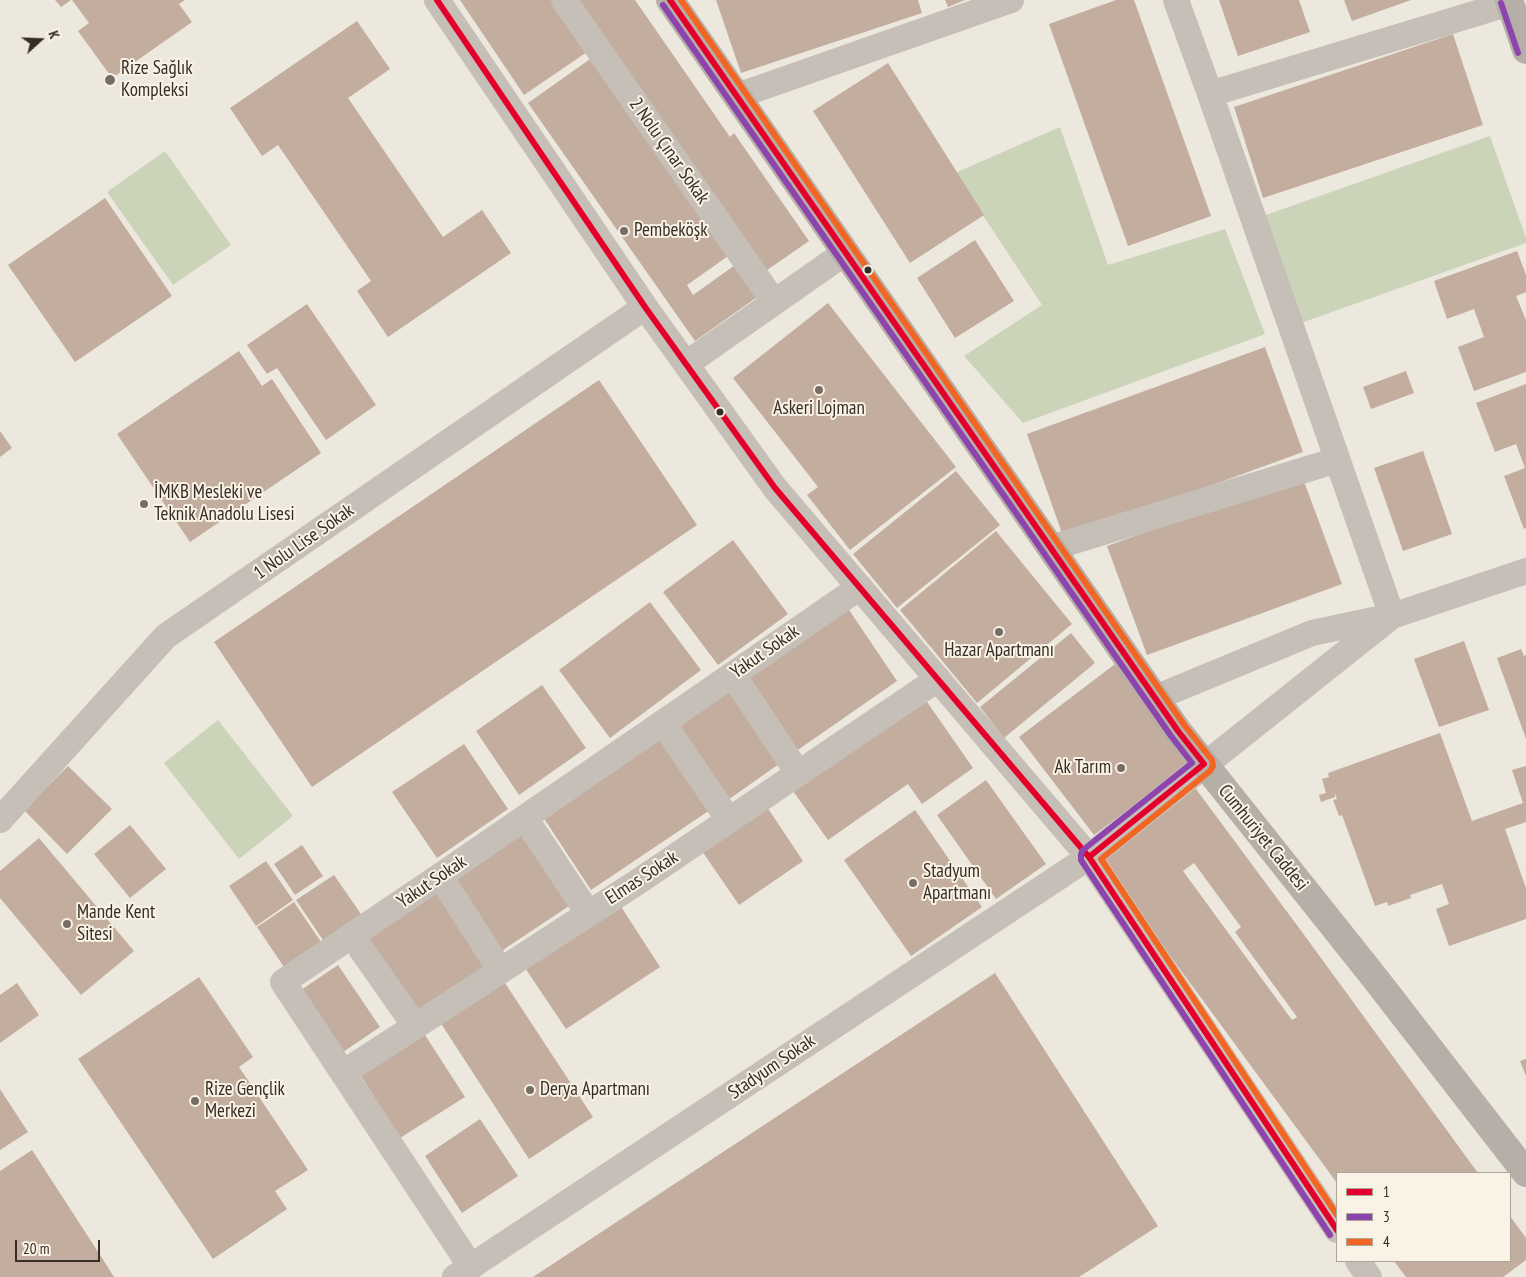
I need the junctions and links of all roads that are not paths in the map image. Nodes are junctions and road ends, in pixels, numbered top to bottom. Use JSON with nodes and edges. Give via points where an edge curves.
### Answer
{"nodes":[{"id":1,"x":436,"y":0,"type":"edge"},
{"id":2,"x":564,"y":0,"type":"edge"},
{"id":3,"x":670,"y":0,"type":"edge"},
{"id":4,"x":1011,"y":0,"type":"edge"},
{"id":5,"x":1176,"y":0,"type":"edge"},
{"id":6,"x":1510,"y":1,"type":"edge"},
{"id":7,"x":1526,"y":50,"type":"edge"},
{"id":8,"x":1210,"y":94,"type":"junction"},
{"id":9,"x":737,"y":96,"type":"junction"},
{"id":10,"x":846,"y":252,"type":"junction"},
{"id":11,"x":774,"y":302,"type":"junction"},
{"id":12,"x":645,"y":307,"type":"junction"},
{"id":13,"x":686,"y":364,"type":"junction"},
{"id":14,"x":1337,"y":460,"type":"junction"},
{"id":15,"x":1051,"y":548,"type":"junction"},
{"id":16,"x":1526,"y":571,"type":"edge"},
{"id":17,"x":860,"y":587,"type":"junction"},
{"id":18,"x":1392,"y":616,"type":"junction"},
{"id":19,"x":733,"y":675,"type":"junction"},
{"id":20,"x":938,"y":679,"type":"junction"},
{"id":21,"x":1155,"y":698,"type":"junction"},
{"id":22,"x":663,"y":723,"type":"junction"},
{"id":23,"x":1204,"y":764,"type":"junction"},
{"id":24,"x":798,"y":774,"type":"junction"},
{"id":25,"x":525,"y":818,"type":"junction"},
{"id":26,"x":0,"y":820,"type":"edge"},
{"id":27,"x":729,"y":820,"type":"junction"},
{"id":28,"x":1089,"y":857,"type":"junction"},
{"id":29,"x":440,"y":876,"type":"junction"},
{"id":30,"x":588,"y":913,"type":"junction"},
{"id":31,"x":352,"y":936,"type":"junction"},
{"id":32,"x":501,"y":971,"type":"junction"},
{"id":33,"x":415,"y":1026,"type":"junction"},
{"id":34,"x":343,"y":1073,"type":"junction"},
{"id":35,"x":1526,"y":1174,"type":"edge"},
{"id":36,"x":1336,"y":1228,"type":"edge"},
{"id":37,"x":1359,"y":1262,"type":"edge"},
{"id":38,"x":463,"y":1272,"type":"edge"},
{"id":39,"x":1369,"y":1277,"type":"edge"}],
"edges":[{"from":1,"to":12,"type":"street"},
{"from":2,"to":11,"type":"street","name":"2 Nolu Çınar Sokak"},
{"from":3,"to":9,"type":"street","name":"Cumhuriyet Caddesi"},
{"from":4,"to":9,"type":"street"},
{"from":5,"to":8,"type":"street"},
{"from":6,"to":7,"type":"street"},
{"from":6,"to":8,"type":"street"},
{"from":8,"to":14,"type":"street"},
{"from":9,"to":10,"type":"street","name":"Cumhuriyet Caddesi"},
{"from":10,"to":11,"type":"street"},
{"from":10,"to":15,"type":"street","name":"Cumhuriyet Caddesi"},
{"from":11,"to":13,"type":"street"},
{"from":12,"to":13,"type":"street"},
{"from":12,"to":26,"type":"street","name":"1 Nolu Lise Sokak","via":[[166,636]]},
{"from":13,"to":17,"type":"street","via":[[775,488]]},
{"from":14,"to":15,"type":"street"},
{"from":14,"to":18,"type":"street"},
{"from":15,"to":21,"type":"street","name":"Cumhuriyet Caddesi"},
{"from":16,"to":18,"type":"street"},
{"from":17,"to":19,"type":"street","name":"Yakut Sokak"},
{"from":17,"to":20,"type":"street"},
{"from":18,"to":21,"type":"street","via":[[1312,633]]},
{"from":18,"to":23,"type":"street","name":"Stadyum Sokak"},
{"from":19,"to":22,"type":"street","name":"Yakut Sokak"},
{"from":19,"to":24,"type":"street"},
{"from":20,"to":24,"type":"street","name":"Elmas Sokak"},
{"from":20,"to":28,"type":"street"},
{"from":21,"to":23,"type":"street","name":"Cumhuriyet Caddesi"},
{"from":22,"to":25,"type":"street","name":"Yakut Sokak"},
{"from":22,"to":27,"type":"street"},
{"from":23,"to":28,"type":"street","name":"Stadyum Sokak"},
{"from":23,"to":35,"type":"street","name":"Cumhuriyet Caddesi"},
{"from":24,"to":27,"type":"street","name":"Elmas Sokak"},
{"from":25,"to":29,"type":"street","name":"Yakut Sokak"},
{"from":25,"to":30,"type":"street"},
{"from":27,"to":30,"type":"street","name":"Elmas Sokak"},
{"from":28,"to":36,"type":"street"},
{"from":28,"to":38,"type":"street","name":"Stadyum Sokak"},
{"from":29,"to":31,"type":"street","name":"Yakut Sokak"},
{"from":29,"to":32,"type":"street"},
{"from":30,"to":32,"type":"street","name":"Elmas Sokak"},
{"from":31,"to":33,"type":"street"},
{"from":31,"to":34,"type":"street","name":"Yakut Sokak","via":[[283,982]]},
{"from":32,"to":33,"type":"street","name":"Elmas Sokak"},
{"from":33,"to":34,"type":"street","name":"Elmas Sokak"},
{"from":34,"to":38,"type":"street","name":"Yakut Sokak"},
{"from":37,"to":39,"type":"street"}]}
